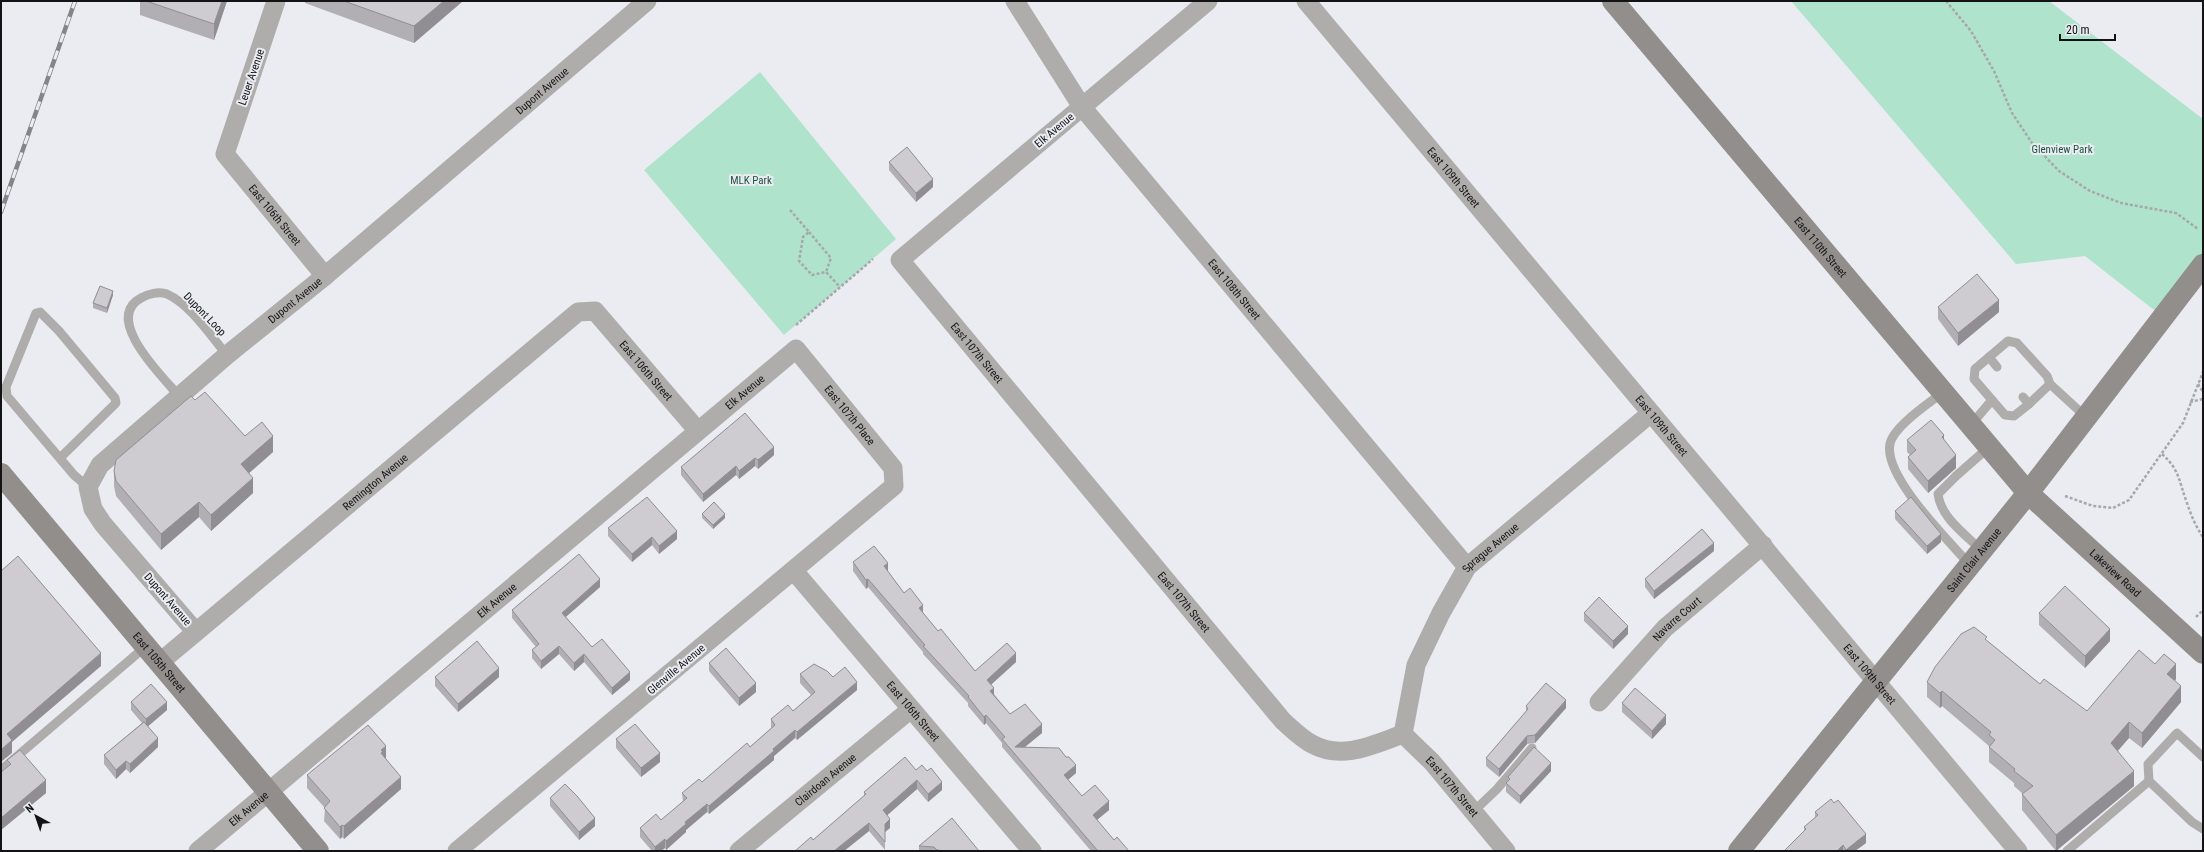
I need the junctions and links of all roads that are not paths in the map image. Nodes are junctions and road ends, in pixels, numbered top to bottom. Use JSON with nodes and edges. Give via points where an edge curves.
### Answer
{"nodes":[{"id":1,"x":276,"y":1,"type":"edge"},
{"id":2,"x":647,"y":1,"type":"edge"},
{"id":3,"x":1015,"y":1,"type":"edge"},
{"id":4,"x":1208,"y":1,"type":"edge"},
{"id":5,"x":1306,"y":1,"type":"edge"},
{"id":6,"x":1613,"y":1,"type":"edge"},
{"id":7,"x":1082,"y":107,"type":"junction"},
{"id":8,"x":225,"y":154,"type":"joint"},
{"id":9,"x":900,"y":260,"type":"joint"},
{"id":10,"x":2203,"y":265,"type":"edge"},
{"id":11,"x":325,"y":276,"type":"junction"},
{"id":12,"x":595,"y":311,"type":"joint"},
{"id":13,"x":796,"y":349,"type":"joint"},
{"id":14,"x":227,"y":355,"type":"junction"},
{"id":15,"x":1989,"y":357,"type":"junction"},
{"id":16,"x":1998,"y":367,"type":"dead end"},
{"id":17,"x":2050,"y":384,"type":"junction"},
{"id":18,"x":1942,"y":393,"type":"junction"},
{"id":19,"x":179,"y":396,"type":"junction"},
{"id":20,"x":1992,"y":400,"type":"junction"},
{"id":21,"x":1651,"y":412,"type":"junction"},
{"id":22,"x":2086,"y":417,"type":"junction"},
{"id":23,"x":1970,"y":426,"type":"junction"},
{"id":24,"x":698,"y":431,"type":"junction"},
{"id":25,"x":1989,"y":447,"type":"junction"},
{"id":26,"x":60,"y":458,"type":"junction"},
{"id":27,"x":1,"y":474,"type":"edge"},
{"id":28,"x":894,"y":486,"type":"joint"},
{"id":29,"x":88,"y":487,"type":"junction"},
{"id":30,"x":2028,"y":493,"type":"junction"},
{"id":31,"x":1763,"y":545,"type":"junction"},
{"id":32,"x":1975,"y":558,"type":"junction"},
{"id":33,"x":1467,"y":567,"type":"junction"},
{"id":34,"x":794,"y":571,"type":"junction"},
{"id":35,"x":195,"y":631,"type":"junction"},
{"id":36,"x":145,"y":647,"type":"junction"},
{"id":37,"x":2203,"y":653,"type":"edge"},
{"id":38,"x":159,"y":663,"type":"junction"},
{"id":39,"x":1876,"y":680,"type":"junction"},
{"id":40,"x":1599,"y":702,"type":"dead end"},
{"id":41,"x":911,"y":709,"type":"junction"},
{"id":42,"x":1404,"y":734,"type":"junction"},
{"id":43,"x":1532,"y":748,"type":"edge"},
{"id":44,"x":2203,"y":757,"type":"edge"},
{"id":45,"x":1,"y":770,"type":"edge"},
{"id":46,"x":2149,"y":781,"type":"junction"},
{"id":47,"x":268,"y":792,"type":"junction"},
{"id":48,"x":1474,"y":812,"type":"junction"},
{"id":49,"x":2203,"y":829,"type":"edge"},
{"id":50,"x":198,"y":851,"type":"edge"},
{"id":51,"x":318,"y":851,"type":"edge"},
{"id":52,"x":457,"y":851,"type":"edge"},
{"id":53,"x":739,"y":851,"type":"edge"},
{"id":54,"x":1032,"y":851,"type":"edge"},
{"id":55,"x":1506,"y":851,"type":"edge"},
{"id":56,"x":1739,"y":851,"type":"edge"},
{"id":57,"x":2018,"y":851,"type":"edge"},
{"id":58,"x":2067,"y":851,"type":"edge"}],
"edges":[{"from":1,"to":8,"type":"street","name":"Leuer Avenue"},
{"from":2,"to":11,"type":"street","name":"Dupont Avenue"},
{"from":3,"to":7,"type":"street","name":"East 108th Street"},
{"from":4,"to":7,"type":"street","name":"Elk Avenue"},
{"from":5,"to":21,"type":"street","name":"East 109th Street"},
{"from":6,"to":18,"type":"street","name":"East 110th Street"},
{"from":7,"to":9,"type":"street","name":"Elk Avenue"},
{"from":7,"to":33,"type":"street","name":"East 108th Street"},
{"from":8,"to":11,"type":"street","name":"East 106th Street"},
{"from":9,"to":42,"type":"street","name":"East 107th Street","via":[[1283,721],[1313,745],[1341,752],[1367,748]]},
{"from":10,"to":22,"type":"street","name":"Saint Clair Avenue"},
{"from":11,"to":14,"type":"street","name":"Dupont Avenue"},
{"from":12,"to":24,"type":"street","name":"East 106th Street"},
{"from":12,"to":35,"type":"street","name":"Remington Avenue","via":[[578,312]]},
{"from":13,"to":24,"type":"street","name":"Elk Avenue"},
{"from":13,"to":28,"type":"street","name":"East 107th Place","via":[[893,468]]},
{"from":14,"to":19,"type":"street","name":"Dupont Avenue"},
{"from":14,"to":19,"type":"lane","name":"Dupont Loop","via":[[178,300],[165,293],[148,294],[138,300],[130,310],[129,325],[133,340]]},
{"from":15,"to":16,"type":"lane"},
{"from":15,"to":17,"type":"lane","via":[[2008,341],[2017,342],[2047,376]]},
{"from":15,"to":20,"type":"lane","via":[[1975,369],[1974,379]]},
{"from":17,"to":20,"type":"lane","via":[[2026,400],[2014,416],[2005,415]]},
{"from":17,"to":22,"type":"lane"},
{"from":18,"to":23,"type":"street","name":"East 110th Street"},
{"from":18,"to":32,"type":"lane","via":[[1897,430],[1890,444],[1892,462],[1907,492]]},
{"from":19,"to":29,"type":"street","name":"Dupont Avenue","via":[[100,465]]},
{"from":20,"to":23,"type":"lane"},
{"from":21,"to":31,"type":"street","name":"East 109th Street"},
{"from":21,"to":33,"type":"street","name":"Sprague Avenue"},
{"from":22,"to":30,"type":"street","name":"Saint Clair Avenue"},
{"from":23,"to":25,"type":"street","name":"East 110th Street"},
{"from":24,"to":47,"type":"street","name":"Elk Avenue"},
{"from":25,"to":30,"type":"street","name":"East 110th Street"},
{"from":25,"to":32,"type":"lane","via":[[1938,494],[1940,506]]},
{"from":26,"to":26,"type":"lane","via":[[7,396],[6,387],[36,313],[40,312],[59,330],[115,398],[116,403]]},
{"from":26,"to":29,"type":"lane"},
{"from":27,"to":36,"type":"street","name":"East 105th Street"},
{"from":28,"to":34,"type":"street","name":"Glenville Avenue"},
{"from":29,"to":35,"type":"street","name":"Dupont Avenue","via":[[90,502],[98,516]]},
{"from":30,"to":32,"type":"street","name":"Saint Clair Avenue"},
{"from":30,"to":37,"type":"street","name":"Lakeview Road"},
{"from":31,"to":39,"type":"street","name":"East 109th Street"},
{"from":31,"to":40,"type":"street","name":"Navarre Court","via":[[1665,628]]},
{"from":32,"to":39,"type":"street","name":"Saint Clair Avenue"},
{"from":33,"to":42,"type":"street","name":"Sprague Avenue","via":[[1416,665]]},
{"from":34,"to":41,"type":"street","name":"East 106th Street"},
{"from":34,"to":52,"type":"street","name":"Glenville Avenue"},
{"from":35,"to":38,"type":"street","name":"Remington Avenue"},
{"from":36,"to":38,"type":"street","name":"East 105th Street"},
{"from":36,"to":45,"type":"lane"},
{"from":38,"to":47,"type":"street","name":"East 105th Street"},
{"from":39,"to":56,"type":"street","name":"Saint Clair Avenue"},
{"from":39,"to":57,"type":"street","name":"East 109th Street"},
{"from":41,"to":53,"type":"street","name":"Clairdoan Avenue"},
{"from":41,"to":54,"type":"street","name":"East 106th Street"},
{"from":42,"to":48,"type":"street","name":"East 107th Street","via":[[1432,762]]},
{"from":43,"to":48,"type":"lane","via":[[1498,790]]},
{"from":44,"to":46,"type":"lane","via":[[2177,733],[2148,764]]},
{"from":46,"to":49,"type":"lane","via":[[2192,822]]},
{"from":46,"to":58,"type":"lane"},
{"from":47,"to":50,"type":"street","name":"Elk Avenue"},
{"from":47,"to":51,"type":"street","name":"East 105th Street"},
{"from":48,"to":55,"type":"street","name":"East 107th Street"}]}
